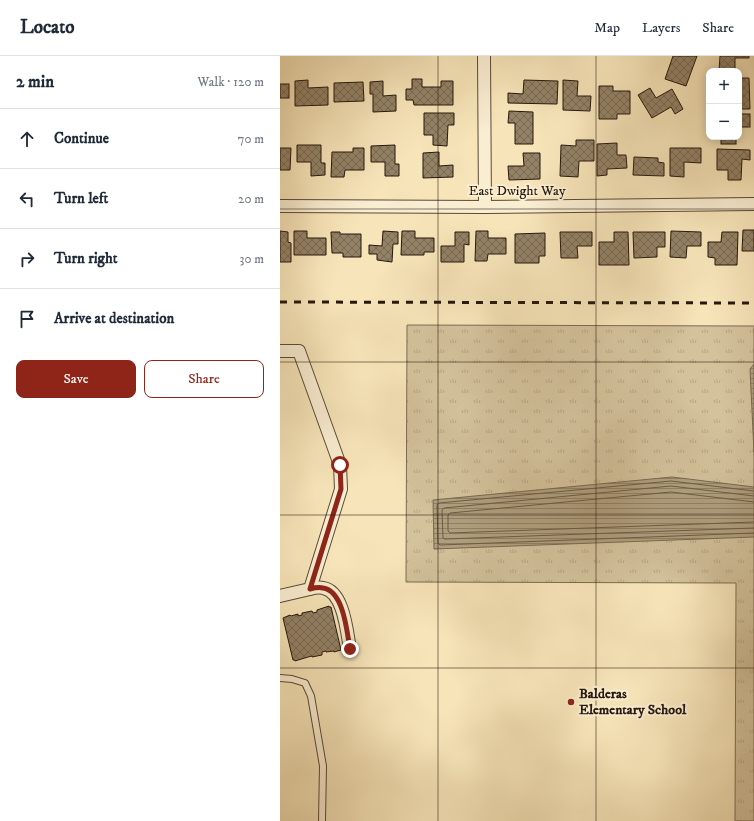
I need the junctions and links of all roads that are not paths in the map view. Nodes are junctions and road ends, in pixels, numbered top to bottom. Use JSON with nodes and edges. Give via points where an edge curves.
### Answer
{"nodes":[{"id":1,"x":484,"y":56,"type":"edge"},
{"id":2,"x":754,"y":204,"type":"edge"},
{"id":3,"x":280,"y":206,"type":"edge"},
{"id":4,"x":485,"y":207,"type":"junction"},
{"id":5,"x":280,"y":351,"type":"edge"},
{"id":6,"x":310,"y":589,"type":"junction"},
{"id":7,"x":280,"y":596,"type":"edge"},
{"id":8,"x":350,"y":649,"type":"dead end"},
{"id":9,"x":280,"y":678,"type":"edge"},
{"id":10,"x":322,"y":821,"type":"edge"}],
"edges":[{"from":1,"to":4,"type":"street"},
{"from":2,"to":4,"type":"street","name":"East Dwight Way"},
{"from":3,"to":4,"type":"street","name":"East Dwight Way"},
{"from":5,"to":6,"type":"street","via":[[299,351],[340,465],[341,489]]},
{"from":6,"to":7,"type":"street"},
{"from":6,"to":8,"type":"street","via":[[323,588],[331,592],[339,602],[345,618]]},
{"from":9,"to":10,"type":"lane","via":[[305,683],[311,696],[323,766]]}]}
